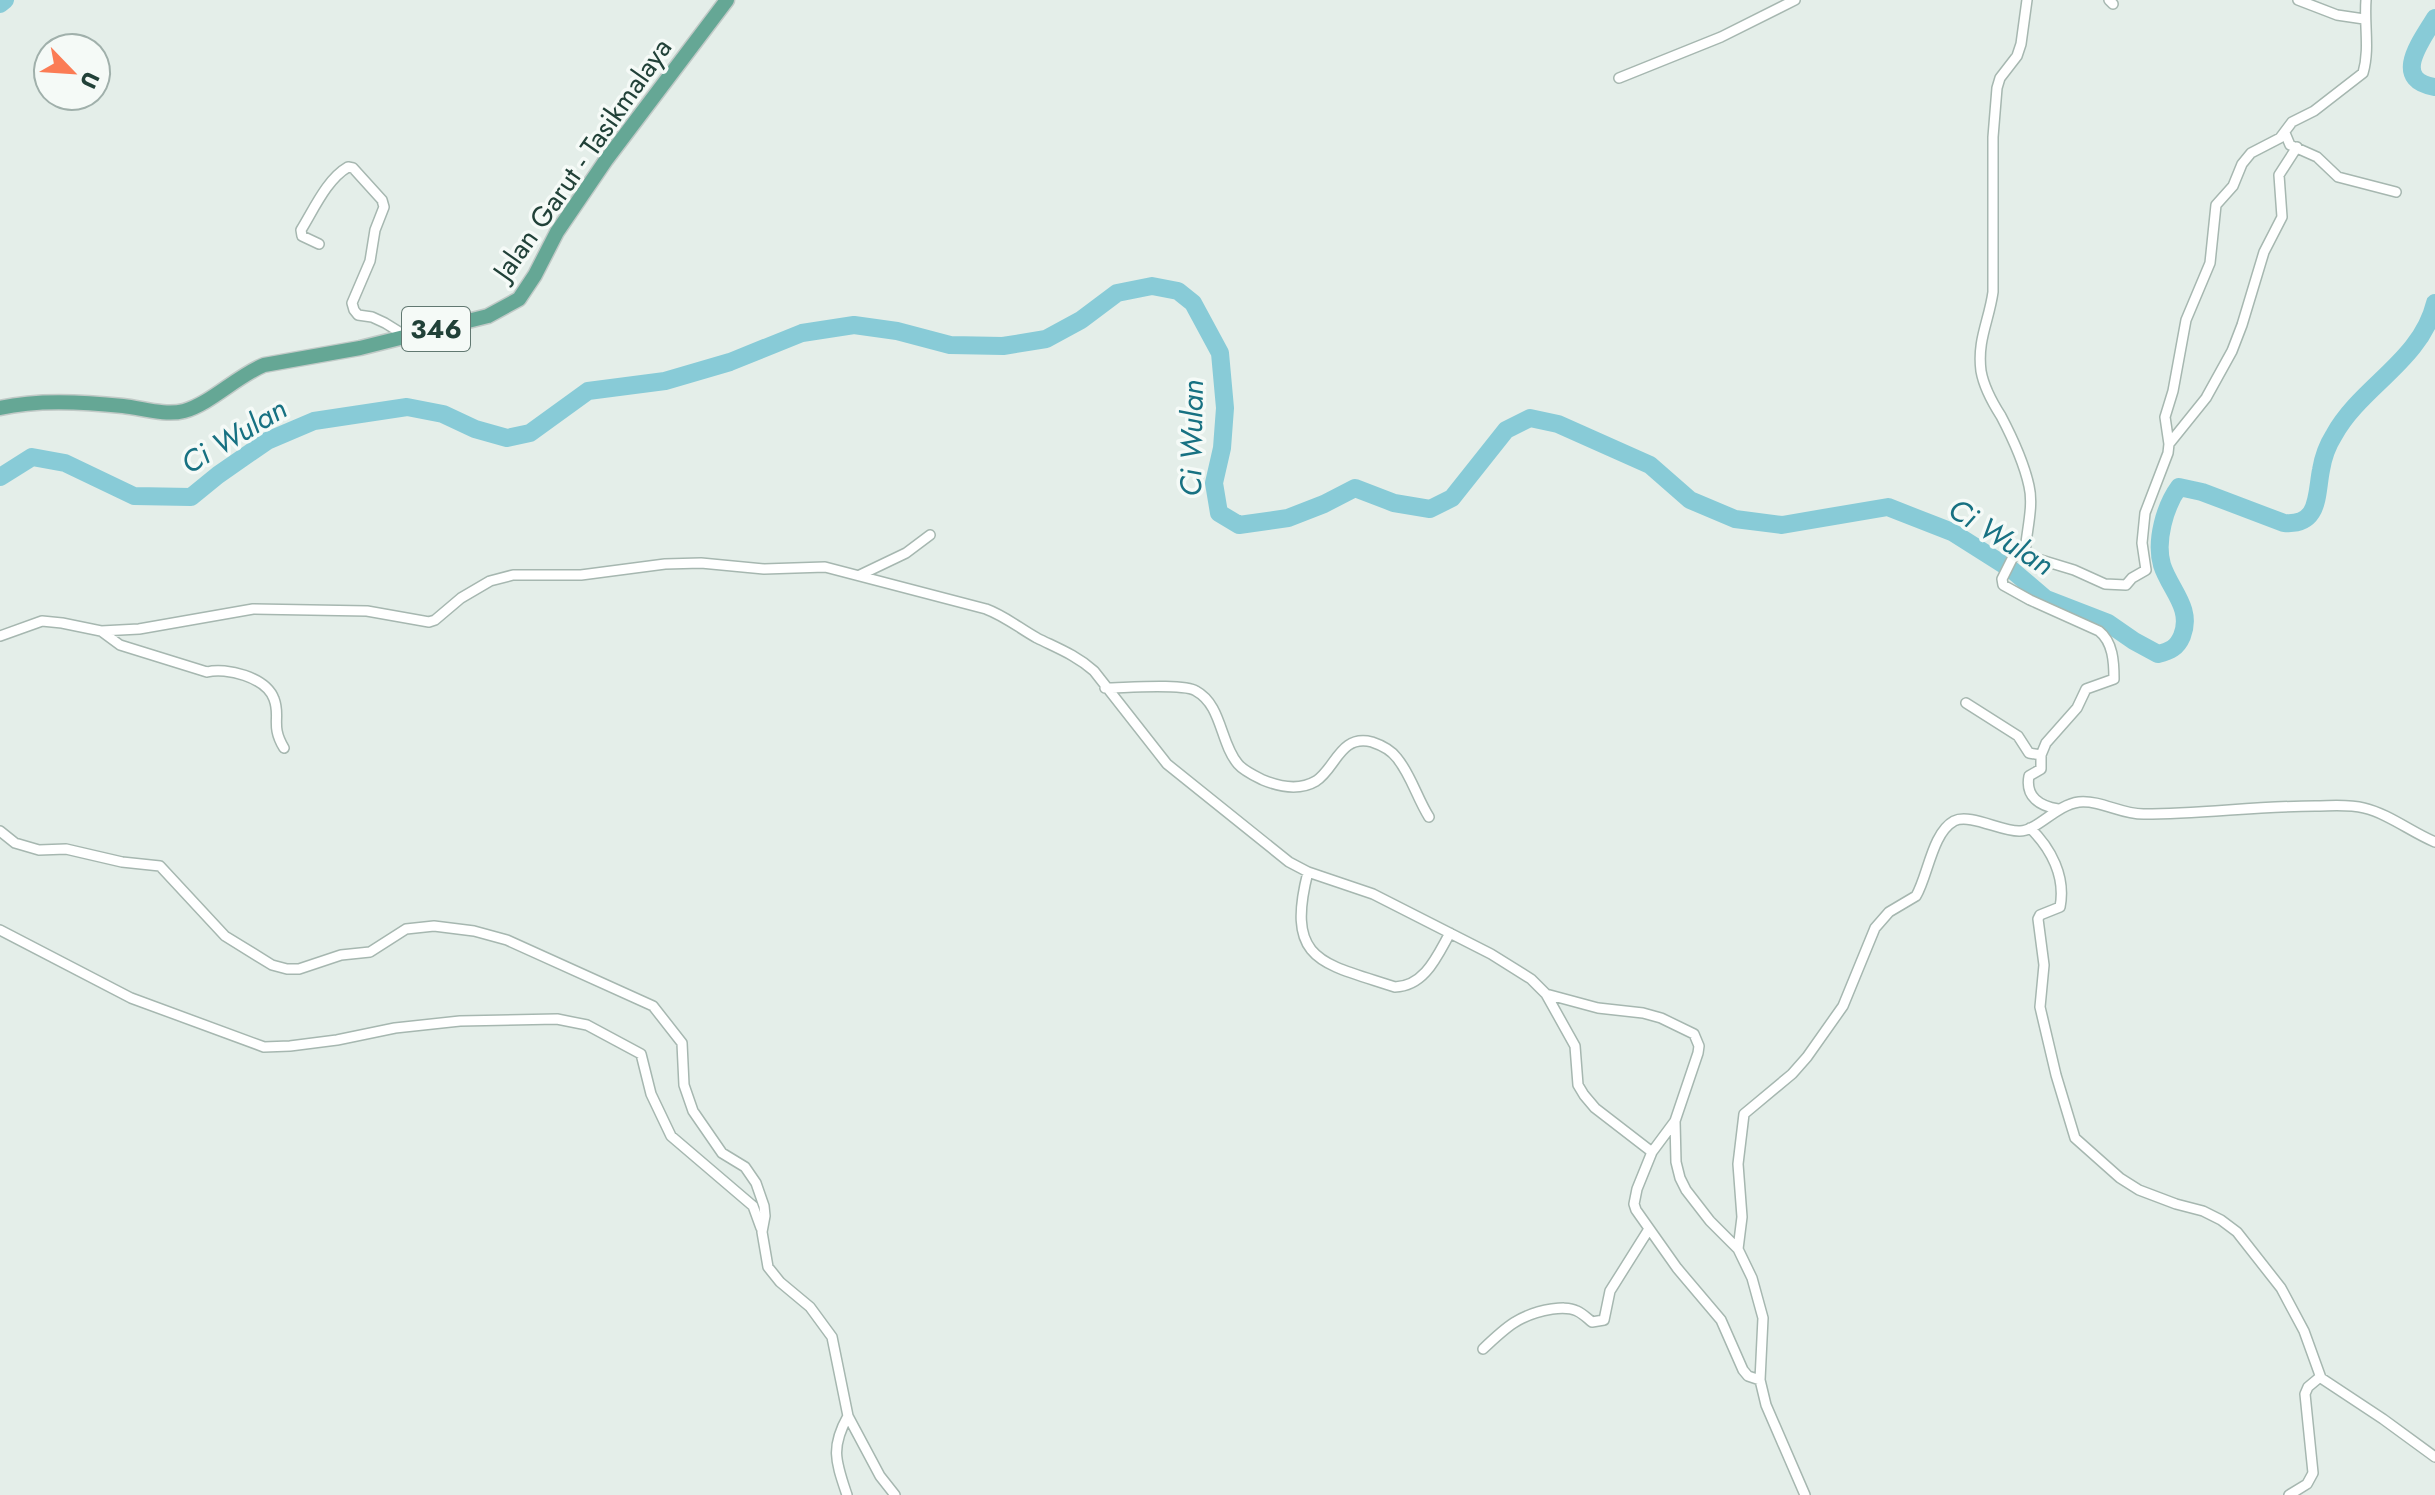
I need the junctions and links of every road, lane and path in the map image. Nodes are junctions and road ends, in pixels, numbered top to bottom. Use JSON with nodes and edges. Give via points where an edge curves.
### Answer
{"nodes":[{"id":1,"x":727,"y":0,"type":"edge"},
{"id":2,"x":1795,"y":0,"type":"edge"},
{"id":3,"x":2027,"y":0,"type":"edge"},
{"id":4,"x":2298,"y":0,"type":"edge"},
{"id":5,"x":2366,"y":0,"type":"edge"},
{"id":6,"x":2364,"y":19,"type":"junction"},
{"id":7,"x":1619,"y":78,"type":"dead end"},
{"id":8,"x":2285,"y":133,"type":"junction"},
{"id":9,"x":2297,"y":147,"type":"junction"},
{"id":10,"x":2396,"y":192,"type":"dead end"},
{"id":11,"x":319,"y":244,"type":"dead end"},
{"id":12,"x":406,"y":336,"type":"junction"},
{"id":13,"x":0,"y":408,"type":"edge"},
{"id":14,"x":2169,"y":444,"type":"junction"},
{"id":15,"x":930,"y":535,"type":"dead end"},
{"id":16,"x":2025,"y":554,"type":"junction"},
{"id":17,"x":860,"y":575,"type":"junction"},
{"id":18,"x":101,"y":631,"type":"junction"},
{"id":19,"x":0,"y":636,"type":"edge"},
{"id":20,"x":1105,"y":688,"type":"junction"},
{"id":21,"x":1966,"y":703,"type":"dead end"},
{"id":22,"x":284,"y":748,"type":"dead end"},
{"id":23,"x":2041,"y":755,"type":"junction"},
{"id":24,"x":2058,"y":809,"type":"junction"},
{"id":25,"x":1429,"y":817,"type":"dead end"},
{"id":26,"x":2030,"y":828,"type":"junction"},
{"id":27,"x":0,"y":831,"type":"edge"},
{"id":28,"x":2435,"y":842,"type":"edge"},
{"id":29,"x":1308,"y":872,"type":"junction"},
{"id":30,"x":0,"y":930,"type":"edge"},
{"id":31,"x":1450,"y":933,"type":"junction"},
{"id":32,"x":1546,"y":994,"type":"junction"},
{"id":33,"x":1675,"y":1121,"type":"junction"},
{"id":34,"x":1652,"y":1152,"type":"junction"},
{"id":35,"x":1649,"y":1229,"type":"junction"},
{"id":36,"x":762,"y":1232,"type":"junction"},
{"id":37,"x":1738,"y":1249,"type":"junction"},
{"id":38,"x":1483,"y":1349,"type":"dead end"},
{"id":39,"x":2320,"y":1377,"type":"junction"},
{"id":40,"x":1760,"y":1380,"type":"junction"},
{"id":41,"x":848,"y":1416,"type":"junction"},
{"id":42,"x":2435,"y":1457,"type":"edge"},
{"id":43,"x":847,"y":1495,"type":"edge"},
{"id":44,"x":895,"y":1495,"type":"edge"},
{"id":45,"x":1805,"y":1495,"type":"edge"},
{"id":46,"x":2289,"y":1495,"type":"edge"}],
"edges":[{"from":1,"to":12,"type":"main road","name":"Jalan Garut - Tasikmalaya","number":"346","via":[[606,160],[519,299],[488,316]]},
{"from":2,"to":7,"type":"street"},
{"from":3,"to":16,"type":"street","via":[[2017,56],[1997,88],[1993,292],[1981,337],[1981,370],[1989,398],[2030,488]]},
{"from":4,"to":6,"type":"street"},
{"from":5,"to":6,"type":"street"},
{"from":6,"to":8,"type":"street","via":[[2368,40],[2363,73],[2292,122]]},
{"from":8,"to":9,"type":"street","via":[[2290,145]]},
{"from":8,"to":14,"type":"street","via":[[2246,158],[2233,186],[2216,205],[2210,263],[2186,320],[2165,417]]},
{"from":9,"to":10,"type":"street","via":[[2338,177]]},
{"from":9,"to":14,"type":"street","via":[[2279,175],[2282,217],[2264,252],[2232,351],[2206,398]]},
{"from":11,"to":12,"type":"street","via":[[302,236],[301,230],[336,177],[353,168],[384,207],[354,310]]},
{"from":12,"to":13,"type":"main road","name":"Jalan Garut - Tasikmalaya","number":"346","via":[[264,365],[183,412],[81,403]]},
{"from":14,"to":16,"type":"street","via":[[2145,513],[2146,567],[2126,585],[2105,584]]},
{"from":15,"to":17,"type":"street"},
{"from":16,"to":23,"type":"street","via":[[2013,557],[2003,585],[2099,631],[2112,652],[2114,679],[2086,689]]},
{"from":17,"to":18,"type":"street","via":[[825,567],[701,563],[581,575],[513,575],[490,581],[429,622],[367,611],[253,609]]},
{"from":17,"to":20,"type":"street","via":[[1003,615],[1084,662]]},
{"from":18,"to":19,"type":"street","via":[[42,621]]},
{"from":18,"to":22,"type":"street","via":[[140,653],[207,672],[245,675],[274,698],[276,731]]},
{"from":20,"to":25,"type":"street","via":[[1196,691],[1210,705],[1239,767],[1287,788],[1314,783],[1349,744],[1374,743],[1396,756]]},
{"from":20,"to":29,"type":"street","via":[[1167,764]]},
{"from":21,"to":23,"type":"street","via":[[2018,736],[2029,753]]},
{"from":23,"to":24,"type":"street","via":[[2041,769],[2029,775],[2028,786],[2038,803]]},
{"from":24,"to":26,"type":"street"},
{"from":24,"to":28,"type":"street","via":[[2081,802],[2144,814],[2351,806],[2373,811]]},
{"from":26,"to":37,"type":"street","via":[[2015,831],[1966,820],[1949,826],[1934,848],[1916,896],[1875,928],[1843,1006],[1821,1038],[1792,1074],[1744,1114]]},
{"from":26,"to":39,"type":"street","via":[[2051,853],[2061,893],[2059,909],[2038,919],[2044,965],[2039,1002],[2075,1138],[2139,1190],[2203,1211],[2237,1232],[2281,1288]]},
{"from":27,"to":36,"type":"street","via":[[15,843],[39,850],[66,849],[160,866],[225,936],[287,969],[370,952],[406,929],[434,926],[507,940],[643,1001],[659,1012],[682,1043],[684,1085],[698,1120],[722,1153],[745,1167],[756,1183],[765,1216]]},
{"from":29,"to":31,"type":"street","via":[[1373,894]]},
{"from":29,"to":31,"type":"street","via":[[1300,923],[1311,952],[1332,965],[1404,987],[1422,977]]},
{"from":30,"to":36,"type":"street","via":[[131,998],[264,1047],[460,1021],[557,1019],[587,1025],[641,1054],[651,1094],[671,1136],[753,1206]]},
{"from":31,"to":32,"type":"street","via":[[1521,972]]},
{"from":32,"to":33,"type":"street","via":[[1643,1013],[1694,1034],[1698,1053]]},
{"from":32,"to":34,"type":"street","via":[[1575,1046],[1578,1085],[1584,1095]]},
{"from":33,"to":34,"type":"street"},
{"from":33,"to":37,"type":"street","via":[[1680,1178]]},
{"from":34,"to":35,"type":"street","via":[[1634,1197]]},
{"from":35,"to":38,"type":"street","via":[[1610,1291],[1604,1320],[1592,1322],[1568,1308],[1538,1311],[1514,1322]]},
{"from":35,"to":40,"type":"street","via":[[1721,1320],[1743,1370]]},
{"from":36,"to":41,"type":"street","via":[[768,1267],[810,1307],[832,1337]]},
{"from":37,"to":40,"type":"street","via":[[1763,1318]]},
{"from":39,"to":42,"type":"street"},
{"from":39,"to":46,"type":"street","via":[[2305,1394],[2313,1473],[2307,1484]]},
{"from":40,"to":45,"type":"street","via":[[1771,1420]]},
{"from":41,"to":43,"type":"street","via":[[834,1454]]},
{"from":41,"to":44,"type":"street"}]}
